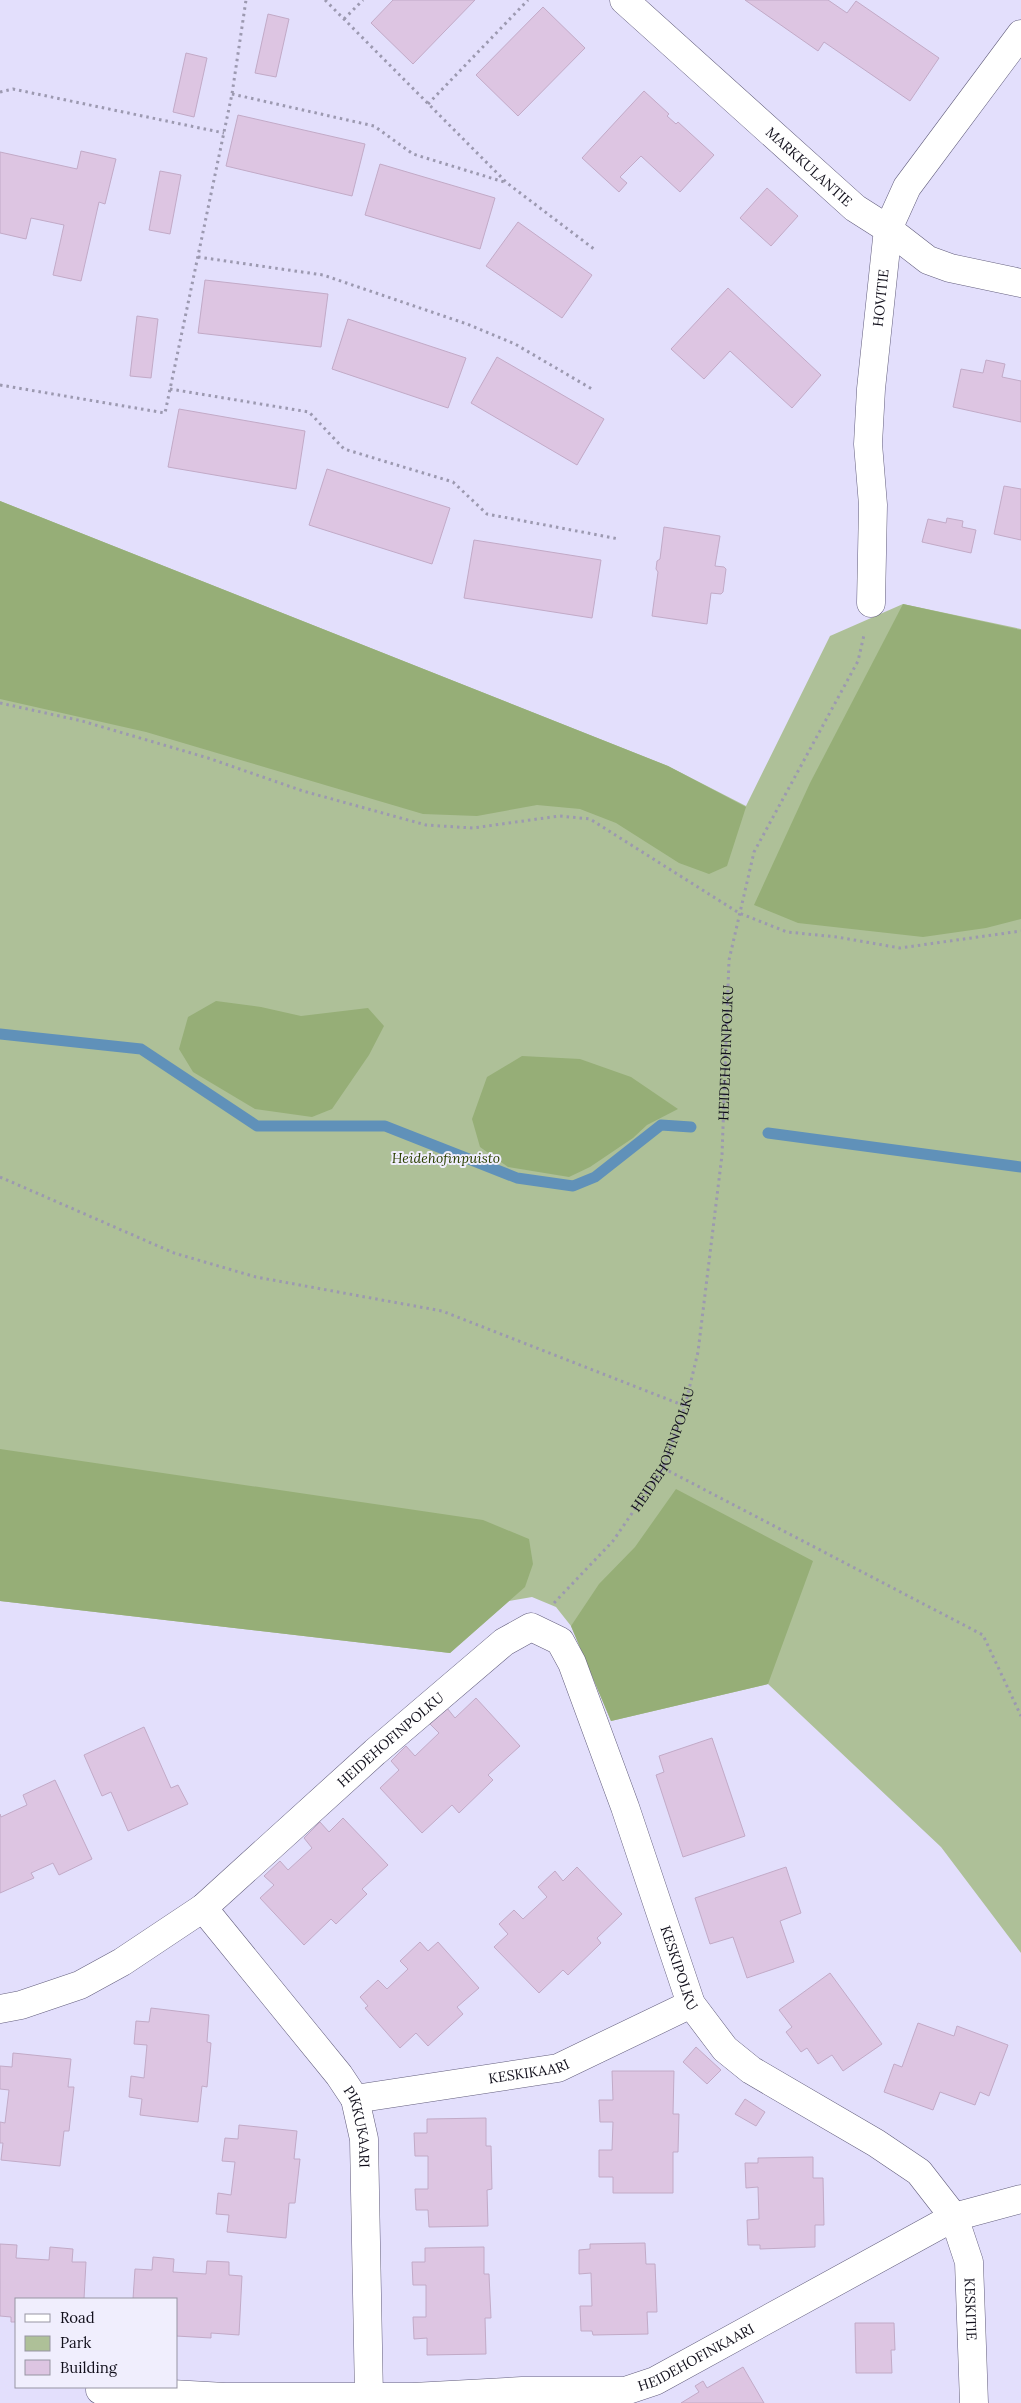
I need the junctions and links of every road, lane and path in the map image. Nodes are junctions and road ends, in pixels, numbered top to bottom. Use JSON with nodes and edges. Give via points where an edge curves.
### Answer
{"nodes":[{"id":1,"x":246,"y":0,"type":"edge"},
{"id":2,"x":325,"y":0,"type":"edge"},
{"id":3,"x":363,"y":0,"type":"edge"},
{"id":4,"x":528,"y":0,"type":"edge"},
{"id":5,"x":624,"y":0,"type":"edge"},
{"id":6,"x":344,"y":19,"type":"junction"},
{"id":7,"x":1021,"y":34,"type":"edge"},
{"id":8,"x":0,"y":92,"type":"edge"},
{"id":9,"x":232,"y":94,"type":"junction"},
{"id":10,"x":428,"y":104,"type":"junction"},
{"id":11,"x":224,"y":133,"type":"junction"},
{"id":12,"x":506,"y":183,"type":"junction"},
{"id":13,"x":888,"y":229,"type":"junction"},
{"id":14,"x":594,"y":249,"type":"dead end"},
{"id":15,"x":198,"y":257,"type":"junction"},
{"id":16,"x":1021,"y":283,"type":"edge"},
{"id":17,"x":0,"y":385,"type":"edge"},
{"id":18,"x":170,"y":389,"type":"junction"},
{"id":19,"x":592,"y":389,"type":"dead end"},
{"id":20,"x":619,"y":539,"type":"dead end"},
{"id":21,"x":872,"y":602,"type":"joint"},
{"id":22,"x":0,"y":703,"type":"edge"},
{"id":23,"x":740,"y":913,"type":"junction"},
{"id":24,"x":1021,"y":931,"type":"edge"},
{"id":25,"x":0,"y":1177,"type":"edge"},
{"id":26,"x":684,"y":1406,"type":"junction"},
{"id":27,"x":663,"y":1468,"type":"junction"},
{"id":28,"x":531,"y":1627,"type":"junction"},
{"id":29,"x":1021,"y":1716,"type":"edge"},
{"id":30,"x":203,"y":1908,"type":"junction"},
{"id":31,"x":691,"y":2004,"type":"junction"},
{"id":32,"x":0,"y":2009,"type":"edge"},
{"id":33,"x":354,"y":2099,"type":"junction"},
{"id":34,"x":1021,"y":2198,"type":"edge"},
{"id":35,"x":954,"y":2217,"type":"junction"},
{"id":36,"x":100,"y":2390,"type":"dead end"},
{"id":37,"x":625,"y":2397,"type":"edge"},
{"id":38,"x":368,"y":2398,"type":"junction"},
{"id":39,"x":974,"y":2403,"type":"edge"}],
"edges":[{"from":1,"to":9,"type":"path"},
{"from":2,"to":6,"type":"path"},
{"from":3,"to":6,"type":"path"},
{"from":4,"to":10,"type":"path"},
{"from":5,"to":13,"type":"street","name":"MARKKULANTIE","via":[[855,208]]},
{"from":6,"to":10,"type":"path"},
{"from":7,"to":13,"type":"street","name":"HOVITIE","via":[[907,187]]},
{"from":8,"to":11,"type":"path","via":[[13,88]]},
{"from":9,"to":11,"type":"path"},
{"from":9,"to":12,"type":"path","via":[[374,126],[413,154]]},
{"from":10,"to":12,"type":"path"},
{"from":11,"to":15,"type":"path"},
{"from":12,"to":14,"type":"path"},
{"from":13,"to":16,"type":"street","name":"MARKKULANTIE","via":[[928,260]]},
{"from":13,"to":21,"type":"street","name":"HOVITIE","via":[[868,444],[873,505]]},
{"from":15,"to":18,"type":"path"},
{"from":15,"to":19,"type":"path","via":[[332,278],[467,324],[515,344]]},
{"from":17,"to":18,"type":"path","via":[[165,413]]},
{"from":18,"to":20,"type":"path","via":[[309,412],[344,449],[453,482],[487,514]]},
{"from":21,"to":23,"type":"path","name":"HEIDEHOFINPOLKU","via":[[858,661],[754,852]]},
{"from":22,"to":23,"type":"path","via":[[82,721],[208,758],[303,791],[426,825],[473,828],[559,816],[590,820]]},
{"from":23,"to":24,"type":"path","via":[[787,932],[900,948]]},
{"from":23,"to":26,"type":"path","name":"HEIDEHOFINPOLKU","via":[[729,960],[722,1155],[713,1242],[698,1352]]},
{"from":25,"to":26,"type":"path","via":[[174,1253],[256,1277],[442,1311]]},
{"from":26,"to":27,"type":"path","name":"HEIDEHOFINPOLKU"},
{"from":27,"to":28,"type":"path","name":"HEIDEHOFINPOLKU","via":[[613,1541]]},
{"from":27,"to":29,"type":"path","via":[[983,1634]]},
{"from":28,"to":30,"type":"street","name":"HEIDEHOFINPOLKU","via":[[504,1642],[375,1752]]},
{"from":28,"to":31,"type":"street","name":"KESKIPOLKU","via":[[560,1642],[572,1663],[625,1806]]},
{"from":30,"to":32,"type":"street","name":"HEIDEHOFINPOLKU","via":[[122,1962],[80,1984]]},
{"from":30,"to":33,"type":"street","name":"PIKKUKAARI","via":[[339,2075]]},
{"from":31,"to":33,"type":"street","name":"KESKIKAARI","via":[[558,2068]]},
{"from":31,"to":35,"type":"street","name":"KESKIPOLKU","via":[[732,2054],[751,2070],[919,2172]]},
{"from":33,"to":38,"type":"street","name":"PIKKUKAARI","via":[[364,2139]]},
{"from":34,"to":35,"type":"street","name":"HEIDEHOFINKAARI"},
{"from":35,"to":37,"type":"street","name":"HEIDEHOFINKAARI"},
{"from":35,"to":39,"type":"street","name":"KESKITIE","via":[[969,2262]]},
{"from":36,"to":38,"type":"street","name":"HEIDEHOFINKAARI","via":[[225,2397]]},
{"from":37,"to":38,"type":"street","name":"HEIDEHOFINKAARI","via":[[522,2391]]}]}
